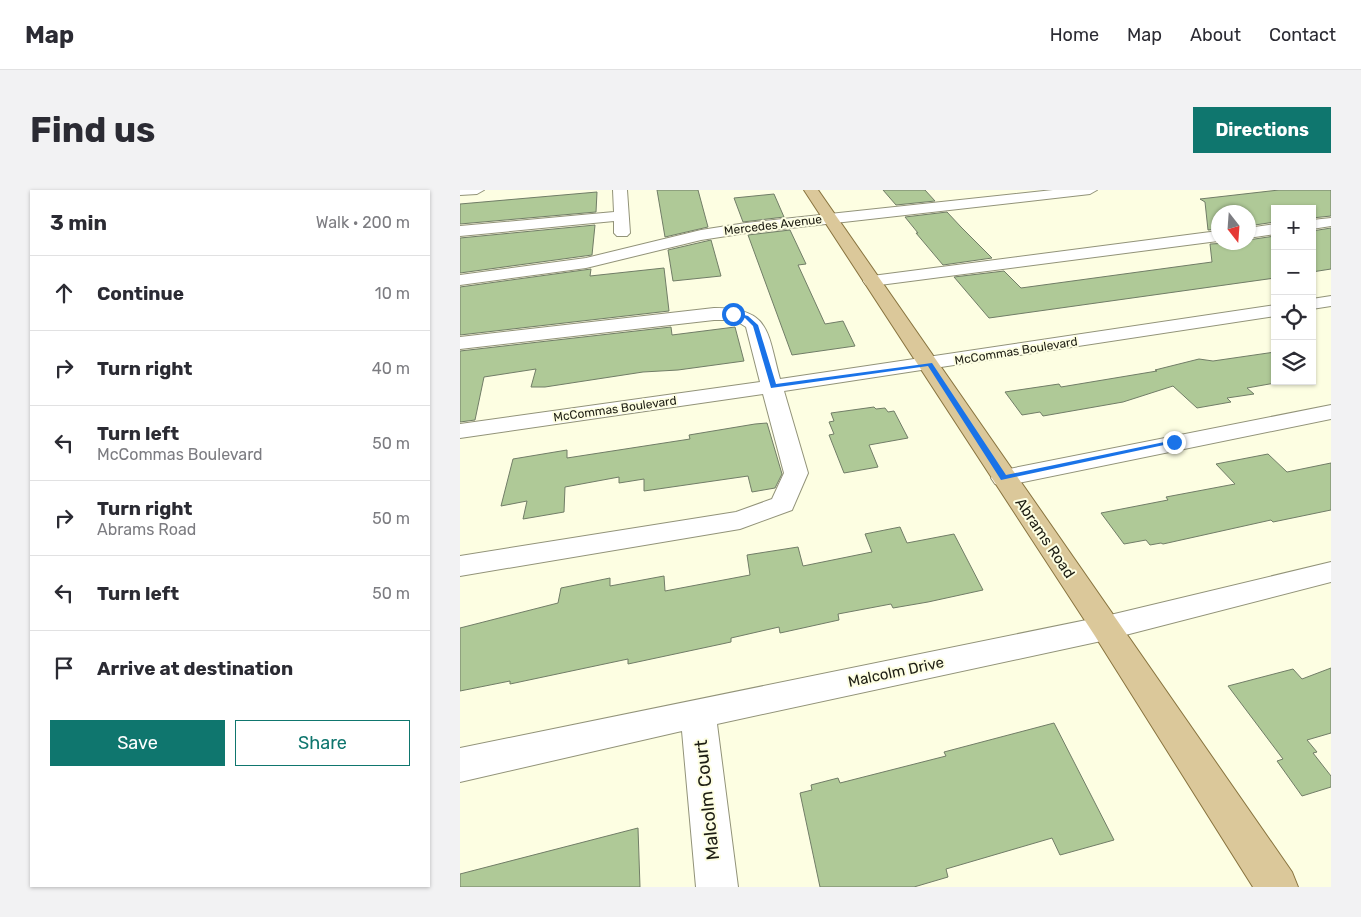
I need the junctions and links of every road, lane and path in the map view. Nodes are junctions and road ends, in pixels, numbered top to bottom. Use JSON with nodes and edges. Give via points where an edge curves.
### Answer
{"nodes":[{"id":1,"x":477,"y":190,"type":"edge"},
{"id":2,"x":620,"y":190,"type":"edge"},
{"id":3,"x":811,"y":190,"type":"edge"},
{"id":4,"x":984,"y":190,"type":"edge"},
{"id":5,"x":1090,"y":190,"type":"edge"},
{"id":6,"x":460,"y":191,"type":"edge"},
{"id":7,"x":1016,"y":198,"type":"junction"},
{"id":8,"x":622,"y":216,"type":"junction"},
{"id":9,"x":830,"y":218,"type":"junction"},
{"id":10,"x":1331,"y":222,"type":"edge"},
{"id":11,"x":1316,"y":224,"type":"edge"},
{"id":12,"x":1271,"y":230,"type":"edge"},
{"id":13,"x":460,"y":231,"type":"edge"},
{"id":14,"x":1256,"y":232,"type":"edge"},
{"id":15,"x":1211,"y":237,"type":"edge"},
{"id":16,"x":622,"y":254,"type":"junction"},
{"id":17,"x":460,"y":280,"type":"edge"},
{"id":18,"x":872,"y":280,"type":"junction"},
{"id":19,"x":1331,"y":301,"type":"edge"},
{"id":20,"x":1316,"y":303,"type":"edge"},
{"id":21,"x":1271,"y":311,"type":"edge"},
{"id":22,"x":460,"y":343,"type":"edge"},
{"id":23,"x":929,"y":364,"type":"junction"},
{"id":24,"x":773,"y":387,"type":"junction"},
{"id":25,"x":1331,"y":412,"type":"edge"},
{"id":26,"x":460,"y":431,"type":"edge"},
{"id":27,"x":1004,"y":478,"type":"junction"},
{"id":28,"x":460,"y":566,"type":"edge"},
{"id":29,"x":1331,"y":572,"type":"edge"},
{"id":30,"x":1106,"y":628,"type":"junction"},
{"id":31,"x":698,"y":713,"type":"junction"},
{"id":32,"x":460,"y":765,"type":"edge"},
{"id":33,"x":717,"y":887,"type":"edge"},
{"id":34,"x":1277,"y":887,"type":"edge"}],
"edges":[{"from":1,"to":6,"type":"street"},
{"from":2,"to":8,"type":"street"},
{"from":3,"to":9,"type":"main road","name":"Abrams Road"},
{"from":4,"to":7,"type":"street"},
{"from":5,"to":7,"type":"street","name":"Mercedes Avenue"},
{"from":7,"to":9,"type":"street","name":"Mercedes Avenue"},
{"from":8,"to":13,"type":"street"},
{"from":8,"to":16,"type":"street"},
{"from":9,"to":16,"type":"street","name":"Mercedes Avenue","via":[[701,234]]},
{"from":9,"to":18,"type":"main road","name":"Abrams Road"},
{"from":10,"to":11,"type":"street"},
{"from":12,"to":14,"type":"street"},
{"from":15,"to":18,"type":"street"},
{"from":16,"to":17,"type":"street","name":"Mercedes Avenue","via":[[540,270]]},
{"from":18,"to":23,"type":"main road","name":"Abrams Road"},
{"from":19,"to":20,"type":"street"},
{"from":21,"to":23,"type":"street","name":"McCommas Boulevard"},
{"from":22,"to":24,"type":"street","via":[[733,314],[746,317],[755,325]]},
{"from":23,"to":24,"type":"street","name":"McCommas Boulevard"},
{"from":23,"to":27,"type":"main road","name":"Abrams Road"},
{"from":24,"to":26,"type":"street","name":"McCommas Boulevard"},
{"from":24,"to":28,"type":"street","via":[[796,473],[783,504],[740,520]]},
{"from":25,"to":27,"type":"street"},
{"from":27,"to":30,"type":"main road","name":"Abrams Road"},
{"from":29,"to":30,"type":"street","name":"Malcolm Drive"},
{"from":30,"to":31,"type":"street","name":"Malcolm Drive"},
{"from":30,"to":34,"type":"main road","name":"Abrams Road"},
{"from":31,"to":32,"type":"street","name":"Malcolm Drive"},
{"from":31,"to":33,"type":"street","name":"Malcolm Court"}]}
